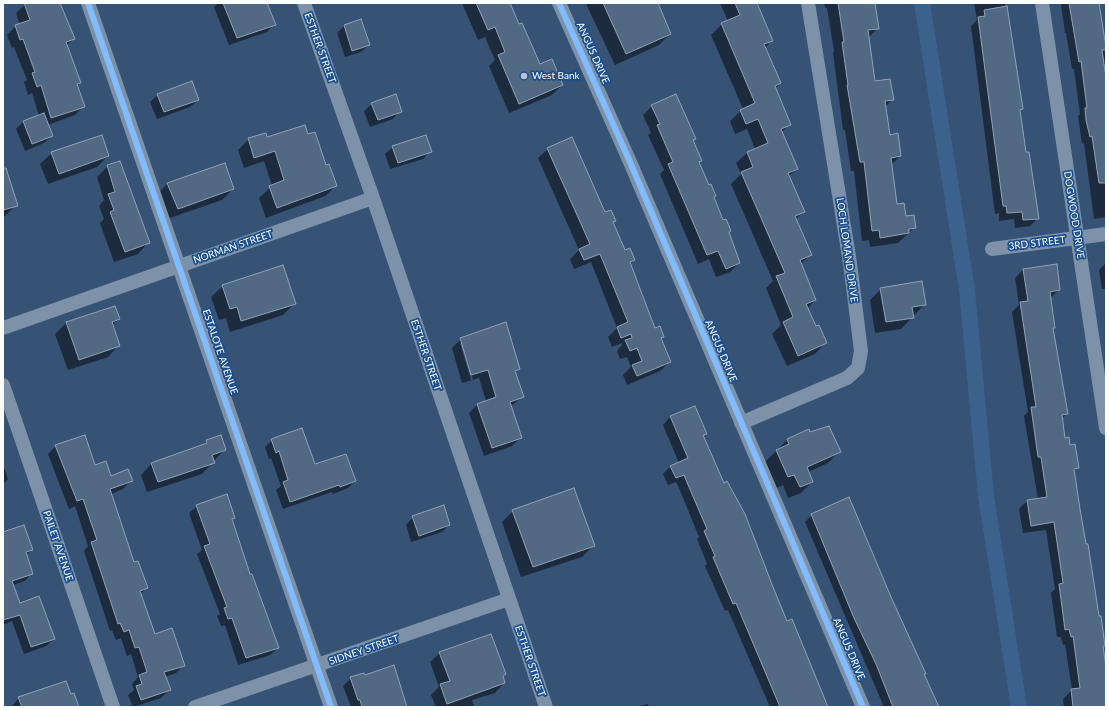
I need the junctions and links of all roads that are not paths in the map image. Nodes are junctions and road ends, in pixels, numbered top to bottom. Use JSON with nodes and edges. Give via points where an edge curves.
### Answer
{"nodes":[{"id":1,"x":88,"y":3,"type":"edge"},
{"id":2,"x":304,"y":3,"type":"edge"},
{"id":3,"x":559,"y":3,"type":"edge"},
{"id":4,"x":808,"y":3,"type":"edge"},
{"id":5,"x":1042,"y":3,"type":"edge"},
{"id":6,"x":373,"y":198,"type":"junction"},
{"id":7,"x":1106,"y":234,"type":"edge"},
{"id":8,"x":1077,"y":238,"type":"junction"},
{"id":9,"x":992,"y":249,"type":"dead end"},
{"id":10,"x":179,"y":266,"type":"junction"},
{"id":11,"x":3,"y":328,"type":"edge"},
{"id":12,"x":3,"y":385,"type":"edge"},
{"id":13,"x":741,"y":423,"type":"junction"},
{"id":14,"x":1106,"y":428,"type":"edge"},
{"id":15,"x":509,"y":599,"type":"junction"},
{"id":16,"x":317,"y":666,"type":"junction"},
{"id":17,"x":113,"y":707,"type":"edge"},
{"id":18,"x":195,"y":707,"type":"edge"},
{"id":19,"x":331,"y":707,"type":"edge"},
{"id":20,"x":546,"y":707,"type":"edge"},
{"id":21,"x":863,"y":707,"type":"edge"}],
"edges":[{"from":1,"to":10,"type":"street","name":"ESTALOTE AVENUE"},
{"from":2,"to":6,"type":"street","name":"ESTHER STREET"},
{"from":3,"to":13,"type":"street","name":"ANGUS DRIVE"},
{"from":4,"to":13,"type":"street","name":"LOCH LOMAND DRIVE","via":[[850,263],[861,351],[858,368],[847,378]]},
{"from":5,"to":8,"type":"street","name":"DOGWOOD DRIVE"},
{"from":6,"to":10,"type":"street","name":"NORMAN STREET"},
{"from":6,"to":15,"type":"street","name":"ESTHER STREET"},
{"from":7,"to":8,"type":"street","name":"3RD STREET"},
{"from":8,"to":9,"type":"street","name":"3RD STREET"},
{"from":8,"to":14,"type":"street","name":"DOGWOOD DRIVE"},
{"from":10,"to":11,"type":"street","name":"NORMAN STREET"},
{"from":10,"to":16,"type":"street","name":"ESTALOTE AVENUE"},
{"from":12,"to":17,"type":"street","name":"PAILET AVENUE"},
{"from":13,"to":21,"type":"street","name":"ANGUS DRIVE"},
{"from":15,"to":16,"type":"street","name":"SIDNEY STREET"},
{"from":15,"to":20,"type":"street","name":"ESTHER STREET"},
{"from":16,"to":18,"type":"street","name":"SIDNEY STREET"},
{"from":16,"to":19,"type":"street","name":"ESTALOTE AVENUE"}]}
